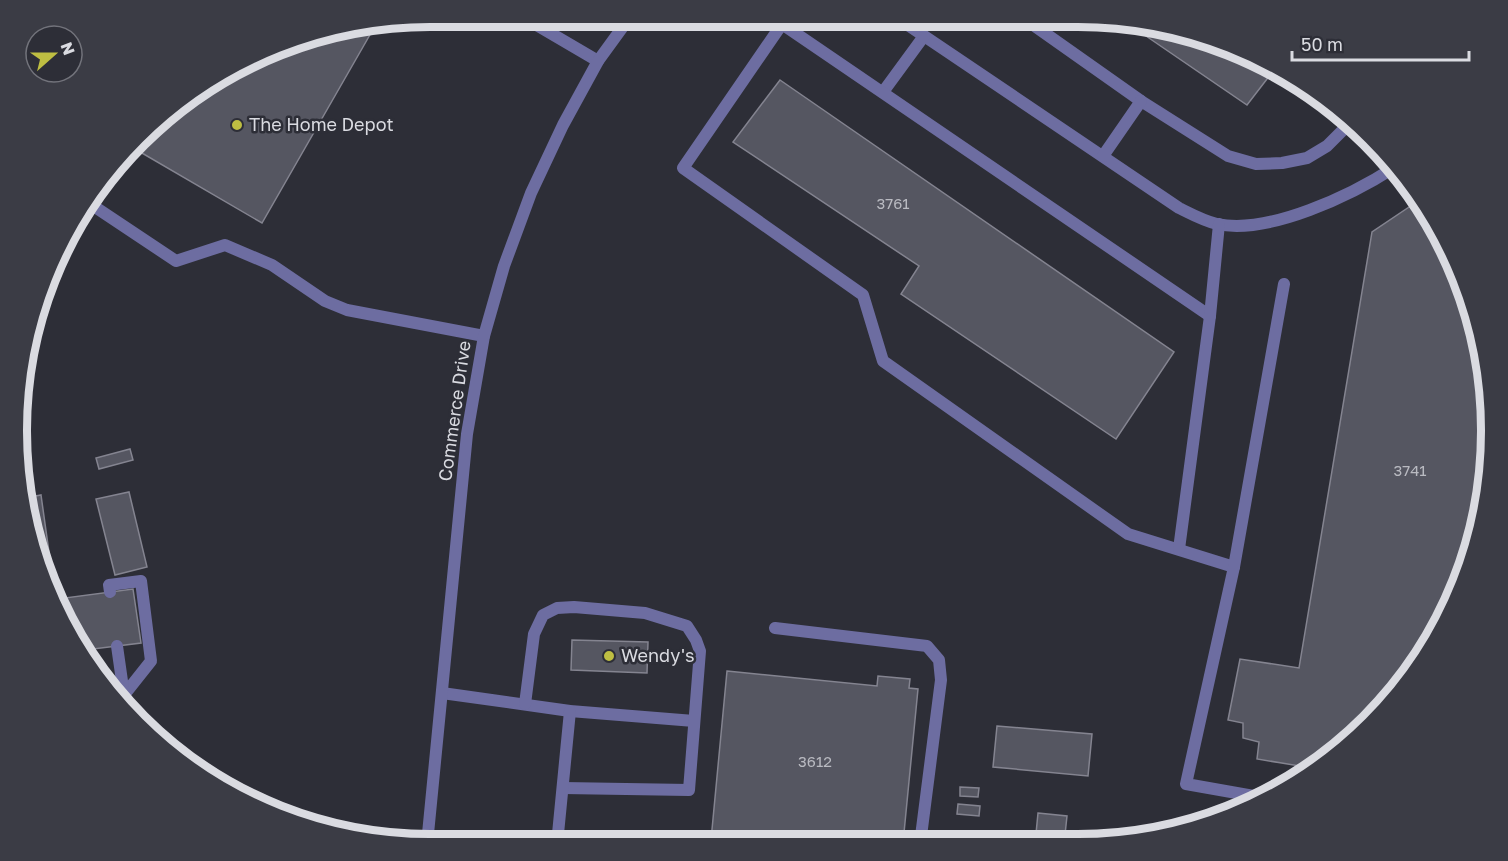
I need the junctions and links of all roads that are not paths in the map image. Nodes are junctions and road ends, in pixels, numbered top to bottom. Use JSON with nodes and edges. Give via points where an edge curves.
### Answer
{"nodes":[{"id":1,"x":540,"y":27,"type":"edge"},
{"id":2,"x":623,"y":27,"type":"edge"},
{"id":3,"x":780,"y":27,"type":"edge"},
{"id":4,"x":786,"y":27,"type":"edge"},
{"id":5,"x":911,"y":27,"type":"edge"},
{"id":6,"x":1036,"y":27,"type":"edge"},
{"id":7,"x":924,"y":36,"type":"junction"},
{"id":8,"x":598,"y":61,"type":"junction"},
{"id":9,"x":883,"y":92,"type":"junction"},
{"id":10,"x":1142,"y":100,"type":"junction"},
{"id":11,"x":1345,"y":128,"type":"edge"},
{"id":12,"x":1103,"y":156,"type":"junction"},
{"id":13,"x":1387,"y":171,"type":"edge"},
{"id":14,"x":95,"y":207,"type":"edge"},
{"id":15,"x":1219,"y":224,"type":"junction"},
{"id":16,"x":1284,"y":284,"type":"dead end"},
{"id":17,"x":1210,"y":316,"type":"junction"},
{"id":18,"x":484,"y":336,"type":"junction"},
{"id":19,"x":1179,"y":549,"type":"junction"},
{"id":20,"x":1234,"y":567,"type":"junction"},
{"id":21,"x":110,"y":592,"type":"dead end"},
{"id":22,"x":775,"y":628,"type":"dead end"},
{"id":23,"x":117,"y":646,"type":"dead end"},
{"id":24,"x":121,"y":690,"type":"edge"},
{"id":25,"x":442,"y":693,"type":"junction"},
{"id":26,"x":125,"y":694,"type":"edge"},
{"id":27,"x":525,"y":704,"type":"junction"},
{"id":28,"x":570,"y":711,"type":"junction"},
{"id":29,"x":694,"y":721,"type":"junction"},
{"id":30,"x":562,"y":788,"type":"junction"},
{"id":31,"x":1249,"y":795,"type":"edge"},
{"id":32,"x":428,"y":834,"type":"edge"},
{"id":33,"x":558,"y":834,"type":"edge"},
{"id":34,"x":921,"y":834,"type":"edge"}],
"edges":[{"from":1,"to":8,"type":"street"},
{"from":2,"to":8,"type":"street","name":"Commerce Drive"},
{"from":3,"to":19,"type":"street","via":[[683,168],[863,295],[883,361],[1128,534]]},
{"from":4,"to":9,"type":"street"},
{"from":5,"to":7,"type":"street"},
{"from":6,"to":10,"type":"street"},
{"from":7,"to":9,"type":"street"},
{"from":7,"to":12,"type":"street"},
{"from":8,"to":18,"type":"street","name":"Commerce Drive","via":[[531,193]]},
{"from":9,"to":17,"type":"street"},
{"from":10,"to":11,"type":"street","via":[[1228,156],[1256,165],[1307,158]]},
{"from":10,"to":12,"type":"street"},
{"from":12,"to":15,"type":"street","via":[[1179,208]]},
{"from":13,"to":15,"type":"street","via":[[1308,211],[1244,225]]},
{"from":14,"to":18,"type":"street","via":[[176,261],[225,246],[272,265],[326,301],[347,310]]},
{"from":15,"to":17,"type":"street"},
{"from":16,"to":20,"type":"street"},
{"from":17,"to":19,"type":"street"},
{"from":18,"to":25,"type":"street","name":"Commerce Drive","via":[[467,434]]},
{"from":19,"to":20,"type":"street"},
{"from":20,"to":31,"type":"street","via":[[1186,784]]},
{"from":21,"to":26,"type":"street","via":[[109,585],[141,581],[151,661]]},
{"from":22,"to":34,"type":"street","via":[[927,646],[939,660],[941,680]]},
{"from":23,"to":24,"type":"street"},
{"from":25,"to":27,"type":"street"},
{"from":25,"to":32,"type":"street","name":"Commerce Drive"},
{"from":27,"to":28,"type":"street"},
{"from":27,"to":29,"type":"street","via":[[534,634],[543,615],[557,608],[574,607],[645,613],[687,626],[696,640],[700,651]]},
{"from":28,"to":29,"type":"street"},
{"from":28,"to":30,"type":"street"},
{"from":29,"to":30,"type":"street","via":[[689,790]]},
{"from":30,"to":33,"type":"street"}]}
